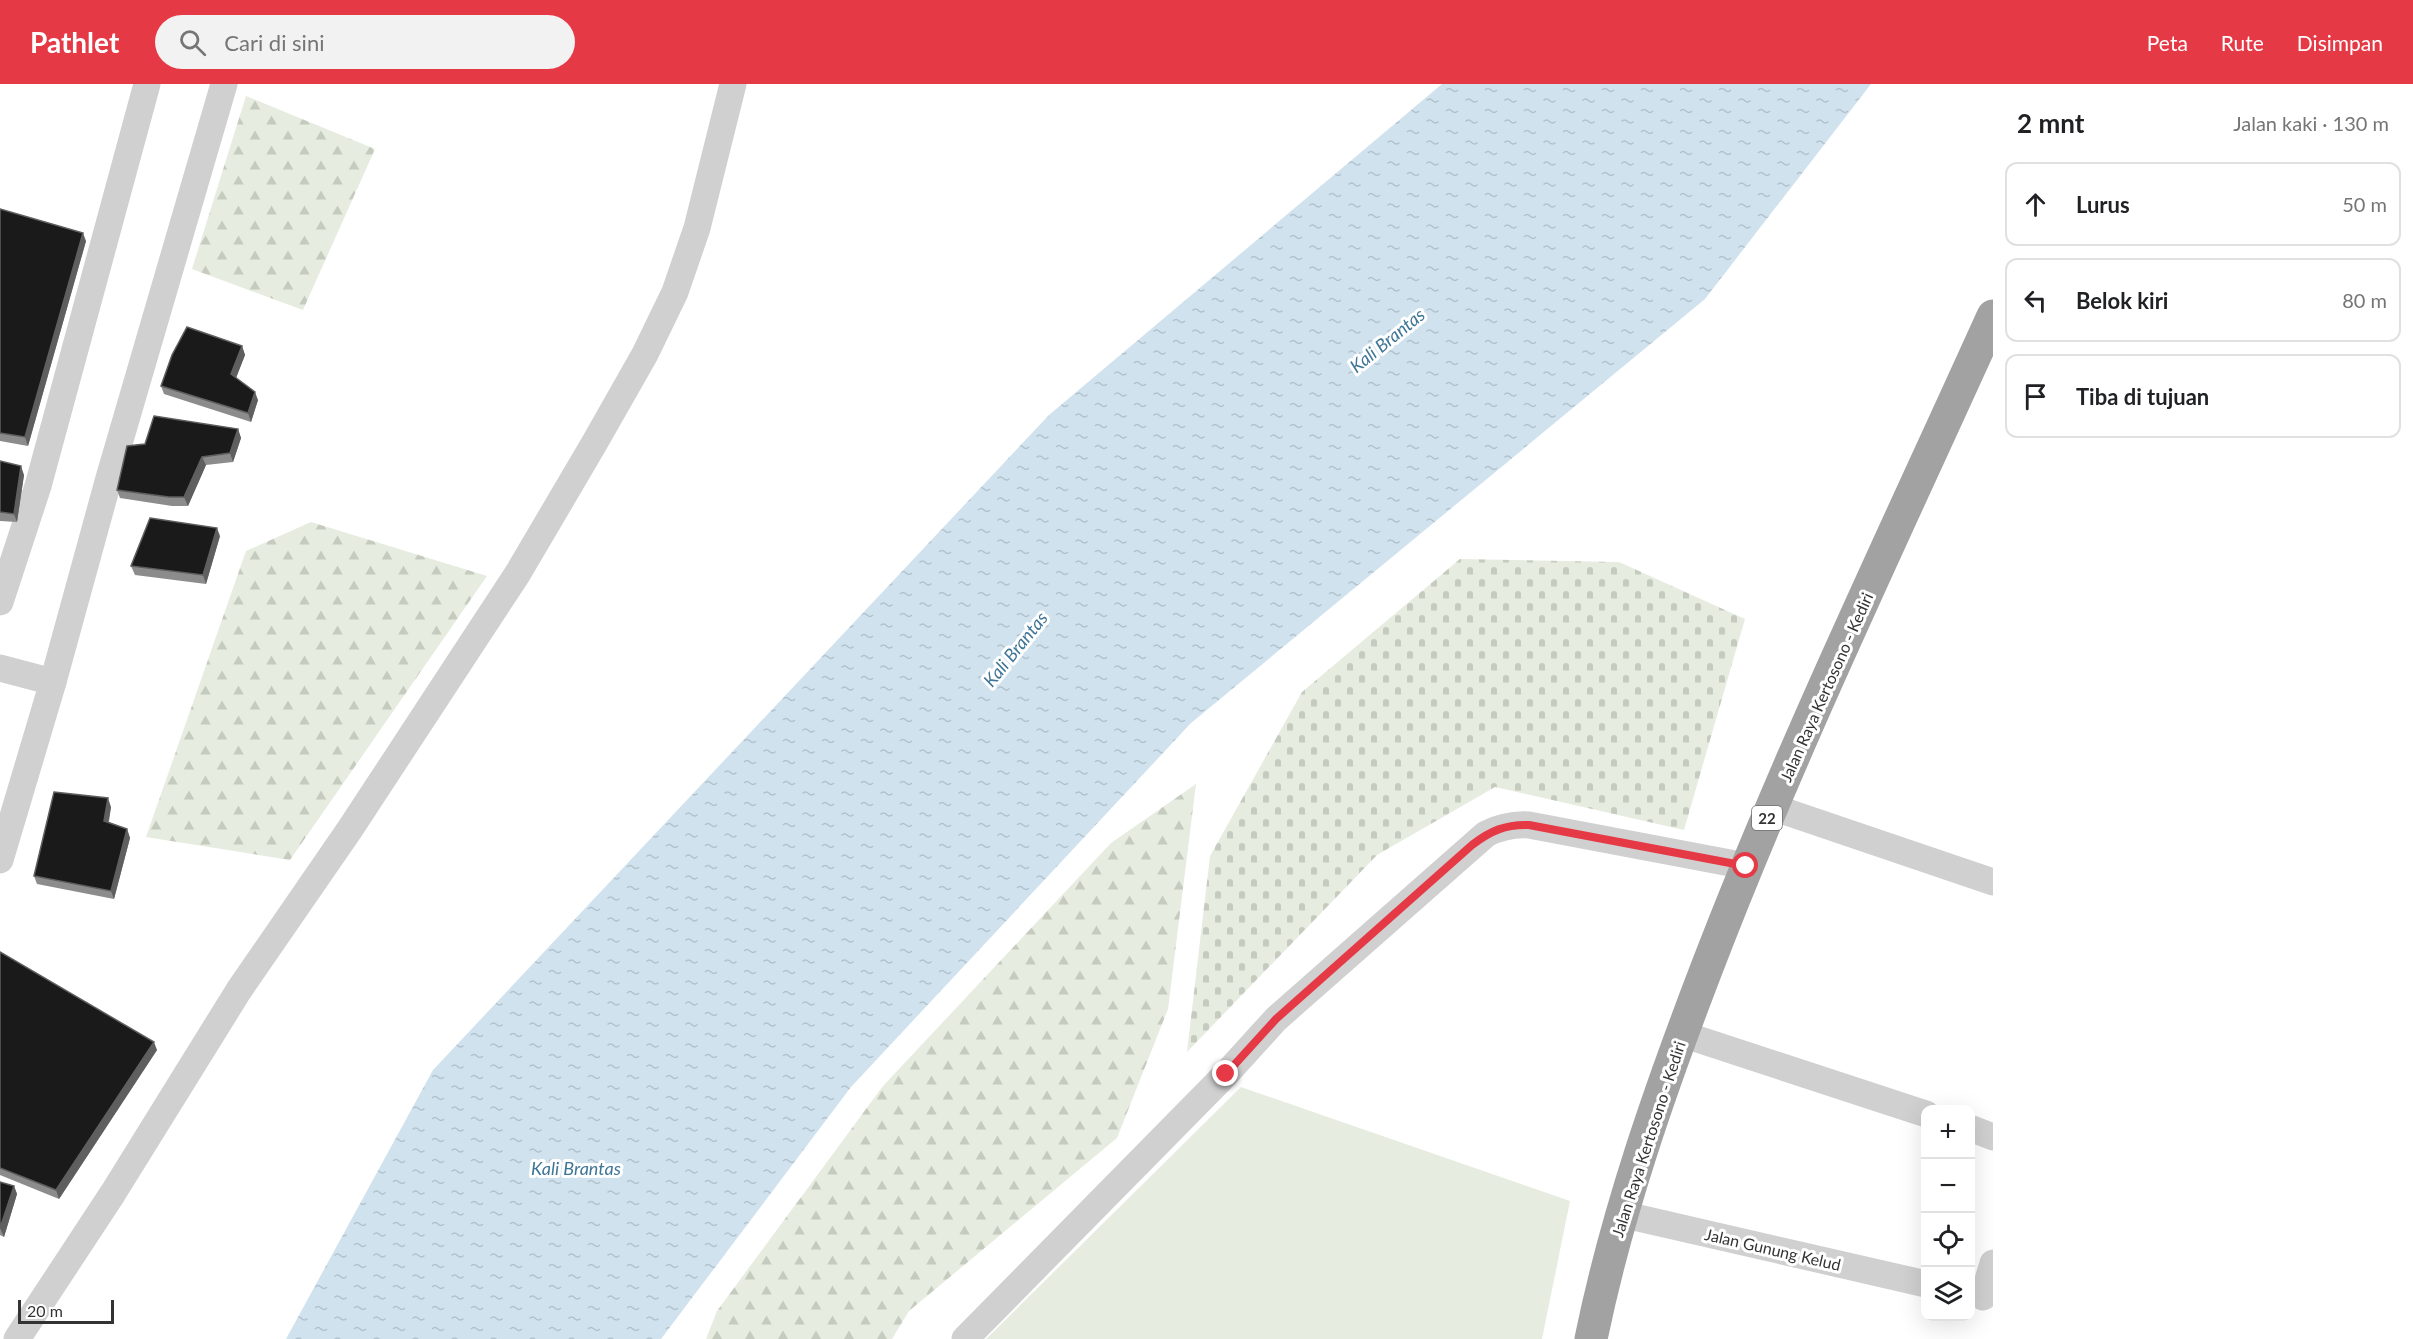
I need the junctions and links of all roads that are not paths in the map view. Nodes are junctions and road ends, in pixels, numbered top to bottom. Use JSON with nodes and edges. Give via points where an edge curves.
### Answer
{"nodes":[{"id":1,"x":147,"y":84,"type":"edge"},
{"id":2,"x":224,"y":84,"type":"edge"},
{"id":3,"x":733,"y":84,"type":"edge"},
{"id":4,"x":1993,"y":316,"type":"edge"},
{"id":5,"x":0,"y":602,"type":"edge"},
{"id":6,"x":0,"y":668,"type":"edge"},
{"id":7,"x":53,"y":682,"type":"junction"},
{"id":8,"x":1772,"y":807,"type":"junction"},
{"id":9,"x":0,"y":860,"type":"edge"},
{"id":10,"x":1746,"y":866,"type":"junction"},
{"id":11,"x":1993,"y":882,"type":"edge"},
{"id":12,"x":1682,"y":1034,"type":"junction"},
{"id":13,"x":1921,"y":1112,"type":"edge"},
{"id":14,"x":1975,"y":1130,"type":"edge"},
{"id":15,"x":1993,"y":1137,"type":"edge"},
{"id":16,"x":1621,"y":1215,"type":"junction"},
{"id":17,"x":1993,"y":1263,"type":"edge"},
{"id":18,"x":1921,"y":1283,"type":"edge"},
{"id":19,"x":1982,"y":1297,"type":"edge"},
{"id":20,"x":17,"y":1339,"type":"edge"},
{"id":21,"x":965,"y":1339,"type":"edge"},
{"id":22,"x":1591,"y":1339,"type":"edge"}],
"edges":[{"from":1,"to":5,"type":"street","via":[[41,475]]},
{"from":2,"to":7,"type":"street"},
{"from":3,"to":20,"type":"street","via":[[697,228],[675,292],[612,413],[518,573],[239,990]]},
{"from":4,"to":8,"type":"highway","name":"Jalan Raya Kertosono - Kediri","number":"22"},
{"from":6,"to":7,"type":"street"},
{"from":7,"to":9,"type":"street"},
{"from":8,"to":10,"type":"highway","name":"Jalan Raya Kertosono - Kediri","number":"22"},
{"from":8,"to":11,"type":"street"},
{"from":10,"to":12,"type":"highway","name":"Jalan Raya Kertosono - Kediri","number":"22"},
{"from":10,"to":21,"type":"street","via":[[1529,825],[1517,824],[1486,834],[1276,1019]]},
{"from":12,"to":13,"type":"street"},
{"from":12,"to":16,"type":"highway","name":"Jalan Raya Kertosono - Kediri","number":"22"},
{"from":14,"to":15,"type":"street"},
{"from":16,"to":18,"type":"street","name":"Jalan Gunung Kelud"},
{"from":16,"to":22,"type":"highway","name":"Jalan Raya Kertosono - Kediri","number":"22"},
{"from":17,"to":19,"type":"street"}]}
